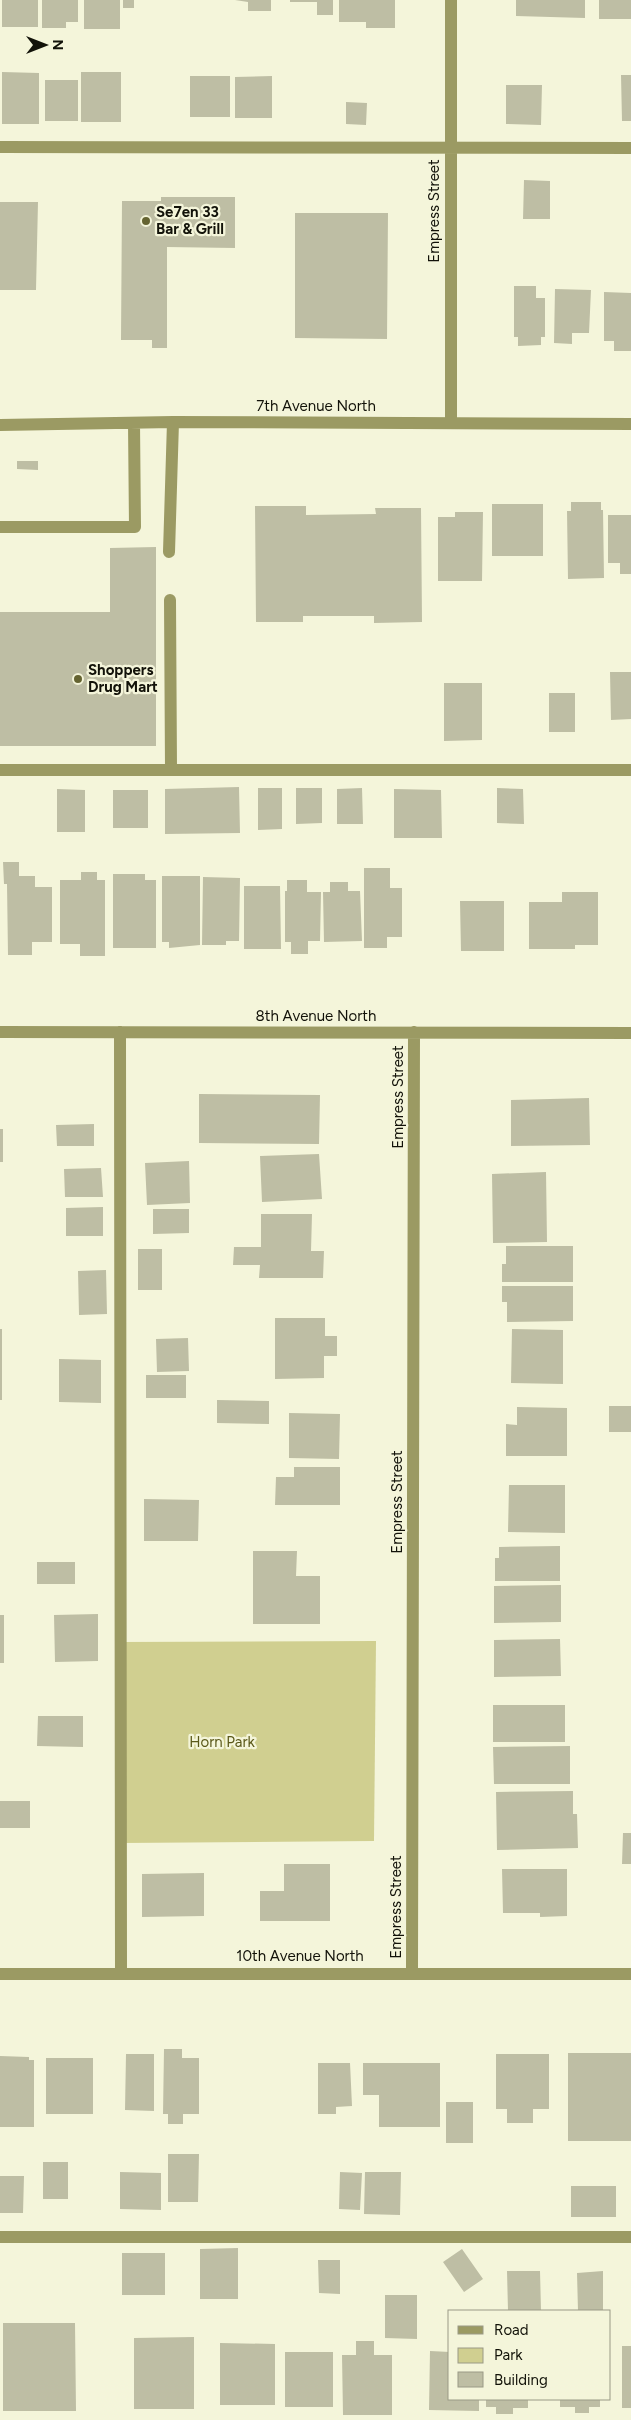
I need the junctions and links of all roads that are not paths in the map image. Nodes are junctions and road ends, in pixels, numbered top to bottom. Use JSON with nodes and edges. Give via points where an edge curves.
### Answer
{"nodes":[{"id":1,"x":451,"y":0,"type":"edge"},
{"id":2,"x":0,"y":147,"type":"edge"},
{"id":3,"x":450,"y":148,"type":"junction"},
{"id":4,"x":631,"y":148,"type":"edge"},
{"id":5,"x":173,"y":422,"type":"junction"},
{"id":6,"x":450,"y":422,"type":"junction"},
{"id":7,"x":134,"y":423,"type":"junction"},
{"id":8,"x":631,"y":424,"type":"edge"},
{"id":9,"x":0,"y":425,"type":"edge"},
{"id":10,"x":0,"y":527,"type":"edge"},
{"id":11,"x":169,"y":552,"type":"dead end"},
{"id":12,"x":170,"y":600,"type":"dead end"},
{"id":13,"x":170,"y":769,"type":"junction"},
{"id":14,"x":0,"y":770,"type":"edge"},
{"id":15,"x":631,"y":770,"type":"edge"},
{"id":16,"x":0,"y":1032,"type":"edge"},
{"id":17,"x":120,"y":1032,"type":"junction"},
{"id":18,"x":414,"y":1032,"type":"junction"},
{"id":19,"x":631,"y":1033,"type":"edge"},
{"id":20,"x":412,"y":1972,"type":"junction"},
{"id":21,"x":121,"y":1973,"type":"junction"},
{"id":22,"x":0,"y":1974,"type":"edge"},
{"id":23,"x":631,"y":1974,"type":"edge"},
{"id":24,"x":0,"y":2236,"type":"edge"},
{"id":25,"x":631,"y":2237,"type":"edge"}],
"edges":[{"from":1,"to":3,"type":"street","name":"Empress Street"},
{"from":2,"to":3,"type":"street"},
{"from":3,"to":4,"type":"street"},
{"from":3,"to":6,"type":"street","name":"Empress Street"},
{"from":5,"to":6,"type":"street","name":"7th Avenue North"},
{"from":5,"to":7,"type":"street","name":"7th Avenue North"},
{"from":5,"to":11,"type":"street"},
{"from":6,"to":8,"type":"street","name":"7th Avenue North"},
{"from":7,"to":9,"type":"street","name":"7th Avenue North"},
{"from":7,"to":10,"type":"street","via":[[135,527]]},
{"from":12,"to":13,"type":"street"},
{"from":13,"to":14,"type":"street"},
{"from":13,"to":15,"type":"street"},
{"from":16,"to":17,"type":"street","name":"8th Avenue North"},
{"from":17,"to":18,"type":"street","name":"8th Avenue North"},
{"from":17,"to":21,"type":"street"},
{"from":18,"to":19,"type":"street","name":"8th Avenue North"},
{"from":18,"to":20,"type":"street","name":"Empress Street"},
{"from":20,"to":21,"type":"street","name":"10th Avenue North"},
{"from":20,"to":23,"type":"street","name":"10th Avenue North"},
{"from":21,"to":22,"type":"street","name":"10th Avenue North"},
{"from":24,"to":25,"type":"street"}]}
